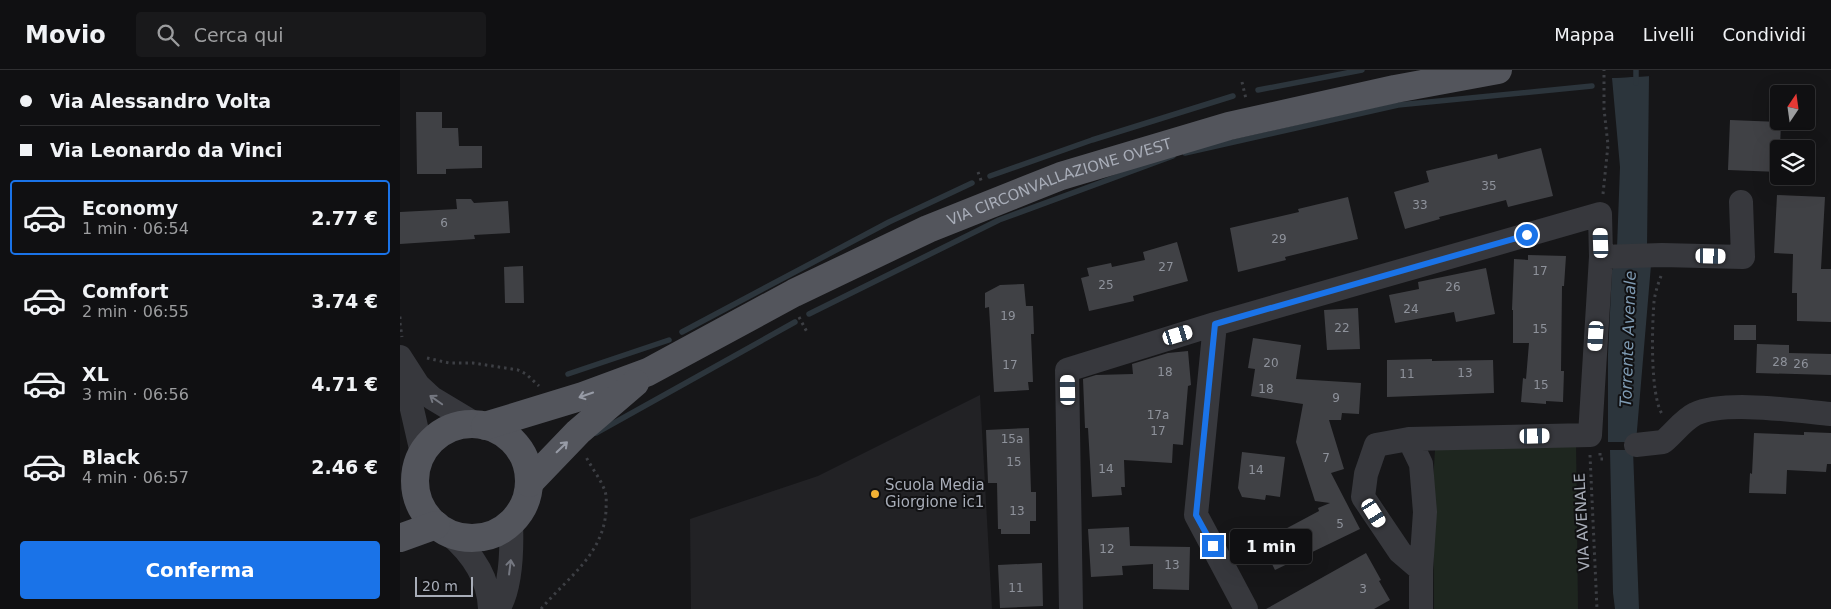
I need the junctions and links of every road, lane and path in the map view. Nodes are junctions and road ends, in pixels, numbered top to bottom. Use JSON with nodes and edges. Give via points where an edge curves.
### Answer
{"nodes":[{"id":1,"x":1498,"y":70,"type":"edge"},
{"id":2,"x":1604,"y":70,"type":"edge"},
{"id":3,"x":1741,"y":202,"type":"dead end"},
{"id":4,"x":1600,"y":214,"type":"junction"},
{"id":5,"x":1653,"y":256,"type":"junction"},
{"id":6,"x":1609,"y":257,"type":"junction"},
{"id":7,"x":400,"y":314,"type":"edge"},
{"id":8,"x":400,"y":319,"type":"edge"},
{"id":9,"x":400,"y":323,"type":"edge"},
{"id":10,"x":1215,"y":324,"type":"junction"},
{"id":11,"x":409,"y":352,"type":"edge"},
{"id":12,"x":648,"y":372,"type":"junction"},
{"id":13,"x":400,"y":376,"type":"edge"},
{"id":14,"x":543,"y":391,"type":"dead end"},
{"id":15,"x":1831,"y":414,"type":"edge"},
{"id":16,"x":481,"y":426,"type":"junction"},
{"id":17,"x":1681,"y":426,"type":"junction"},
{"id":18,"x":1590,"y":435,"type":"junction"},
{"id":19,"x":1408,"y":439,"type":"junction"},
{"id":20,"x":1636,"y":446,"type":"dead end"},
{"id":21,"x":583,"y":451,"type":"dead end"},
{"id":22,"x":422,"y":453,"type":"junction"},
{"id":23,"x":529,"y":483,"type":"junction"},
{"id":24,"x":407,"y":487,"type":"edge"},
{"id":25,"x":511,"y":522,"type":"junction"},
{"id":26,"x":442,"y":529,"type":"junction"},
{"id":27,"x":400,"y":538,"type":"edge"},
{"id":28,"x":1420,"y":570,"type":"junction"},
{"id":29,"x":490,"y":609,"type":"edge"},
{"id":30,"x":498,"y":609,"type":"edge"},
{"id":31,"x":541,"y":609,"type":"edge"},
{"id":32,"x":1071,"y":609,"type":"edge"},
{"id":33,"x":1246,"y":609,"type":"edge"},
{"id":34,"x":1421,"y":609,"type":"edge"},
{"id":35,"x":1597,"y":609,"type":"edge"}],
"edges":[{"from":1,"to":12,"type":"main road","name":"VIA CIRCONVALLAZIONE OVEST","via":[[1229,126],[1061,176],[928,229],[794,293]]},
{"from":2,"to":4,"type":"path","via":[[1608,145]]},
{"from":3,"to":5,"type":"street","via":[[1743,257]]},
{"from":4,"to":6,"type":"street"},
{"from":4,"to":10,"type":"street"},
{"from":5,"to":6,"type":"street"},
{"from":5,"to":17,"type":"path","via":[[1661,271],[1654,302],[1654,393],[1661,413]]},
{"from":6,"to":18,"type":"street"},
{"from":7,"to":8,"type":"path"},
{"from":9,"to":11,"type":"path","via":[[401,336]]},
{"from":10,"to":32,"type":"street","via":[[1067,370]]},
{"from":10,"to":33,"type":"street","via":[[1196,515]]},
{"from":11,"to":14,"type":"path","via":[[449,363],[518,370]]},
{"from":16,"to":11,"type":"street","one_way":true,"via":[[432,398],[418,385]]},
{"from":12,"to":16,"type":"main road","name":"VIA CIRCONVALLAZIONE OVEST","one_way":true,"via":[[583,396]]},
{"from":23,"to":12,"type":"main road","name":"VIA CIRCONVALLAZIONE OVEST","one_way":true,"via":[[578,432]]},
{"from":13,"to":22,"type":"street","via":[[409,396]]},
{"from":15,"to":17,"type":"street","via":[[1731,407],[1694,414]]},
{"from":16,"to":22,"type":"main road","name":"VIA CIRCONVALLAZIONE OVEST","via":[[461,425],[446,431],[432,440]]},
{"from":16,"to":23,"type":"main road","name":"VIA CIRCONVALLAZIONE OVEST","via":[[503,434],[517,447],[526,464]]},
{"from":17,"to":20,"type":"street","via":[[1663,442]]},
{"from":18,"to":19,"type":"street"},
{"from":18,"to":35,"type":"path","name":"VIA AVENALE"},
{"from":19,"to":28,"type":"street","via":[[1421,464],[1425,512]]},
{"from":19,"to":28,"type":"street","via":[[1376,445],[1366,474],[1363,497],[1400,552]]},
{"from":21,"to":31,"type":"path","via":[[605,492],[602,534],[584,562]]},
{"from":22,"to":24,"type":"main road","name":"VIA CIRCONVALLAZIONE OVEST"},
{"from":23,"to":25,"type":"main road","name":"VIA CIRCONVALLAZIONE OVEST","via":[[524,504]]},
{"from":24,"to":26,"type":"main road","name":"VIA CIRCONVALLAZIONE OVEST","via":[[417,497],[424,513]]},
{"from":25,"to":26,"type":"main road","name":"VIA CIRCONVALLAZIONE OVEST","via":[[488,536],[474,538],[461,537]]},
{"from":30,"to":25,"type":"street","one_way":true,"via":[[506,592]]},
{"from":26,"to":27,"type":"main road","name":"VIA CIRCONVALLAZIONE OVEST"},
{"from":26,"to":29,"type":"street","via":[[474,559],[483,576]]},
{"from":28,"to":34,"type":"street"}]}
